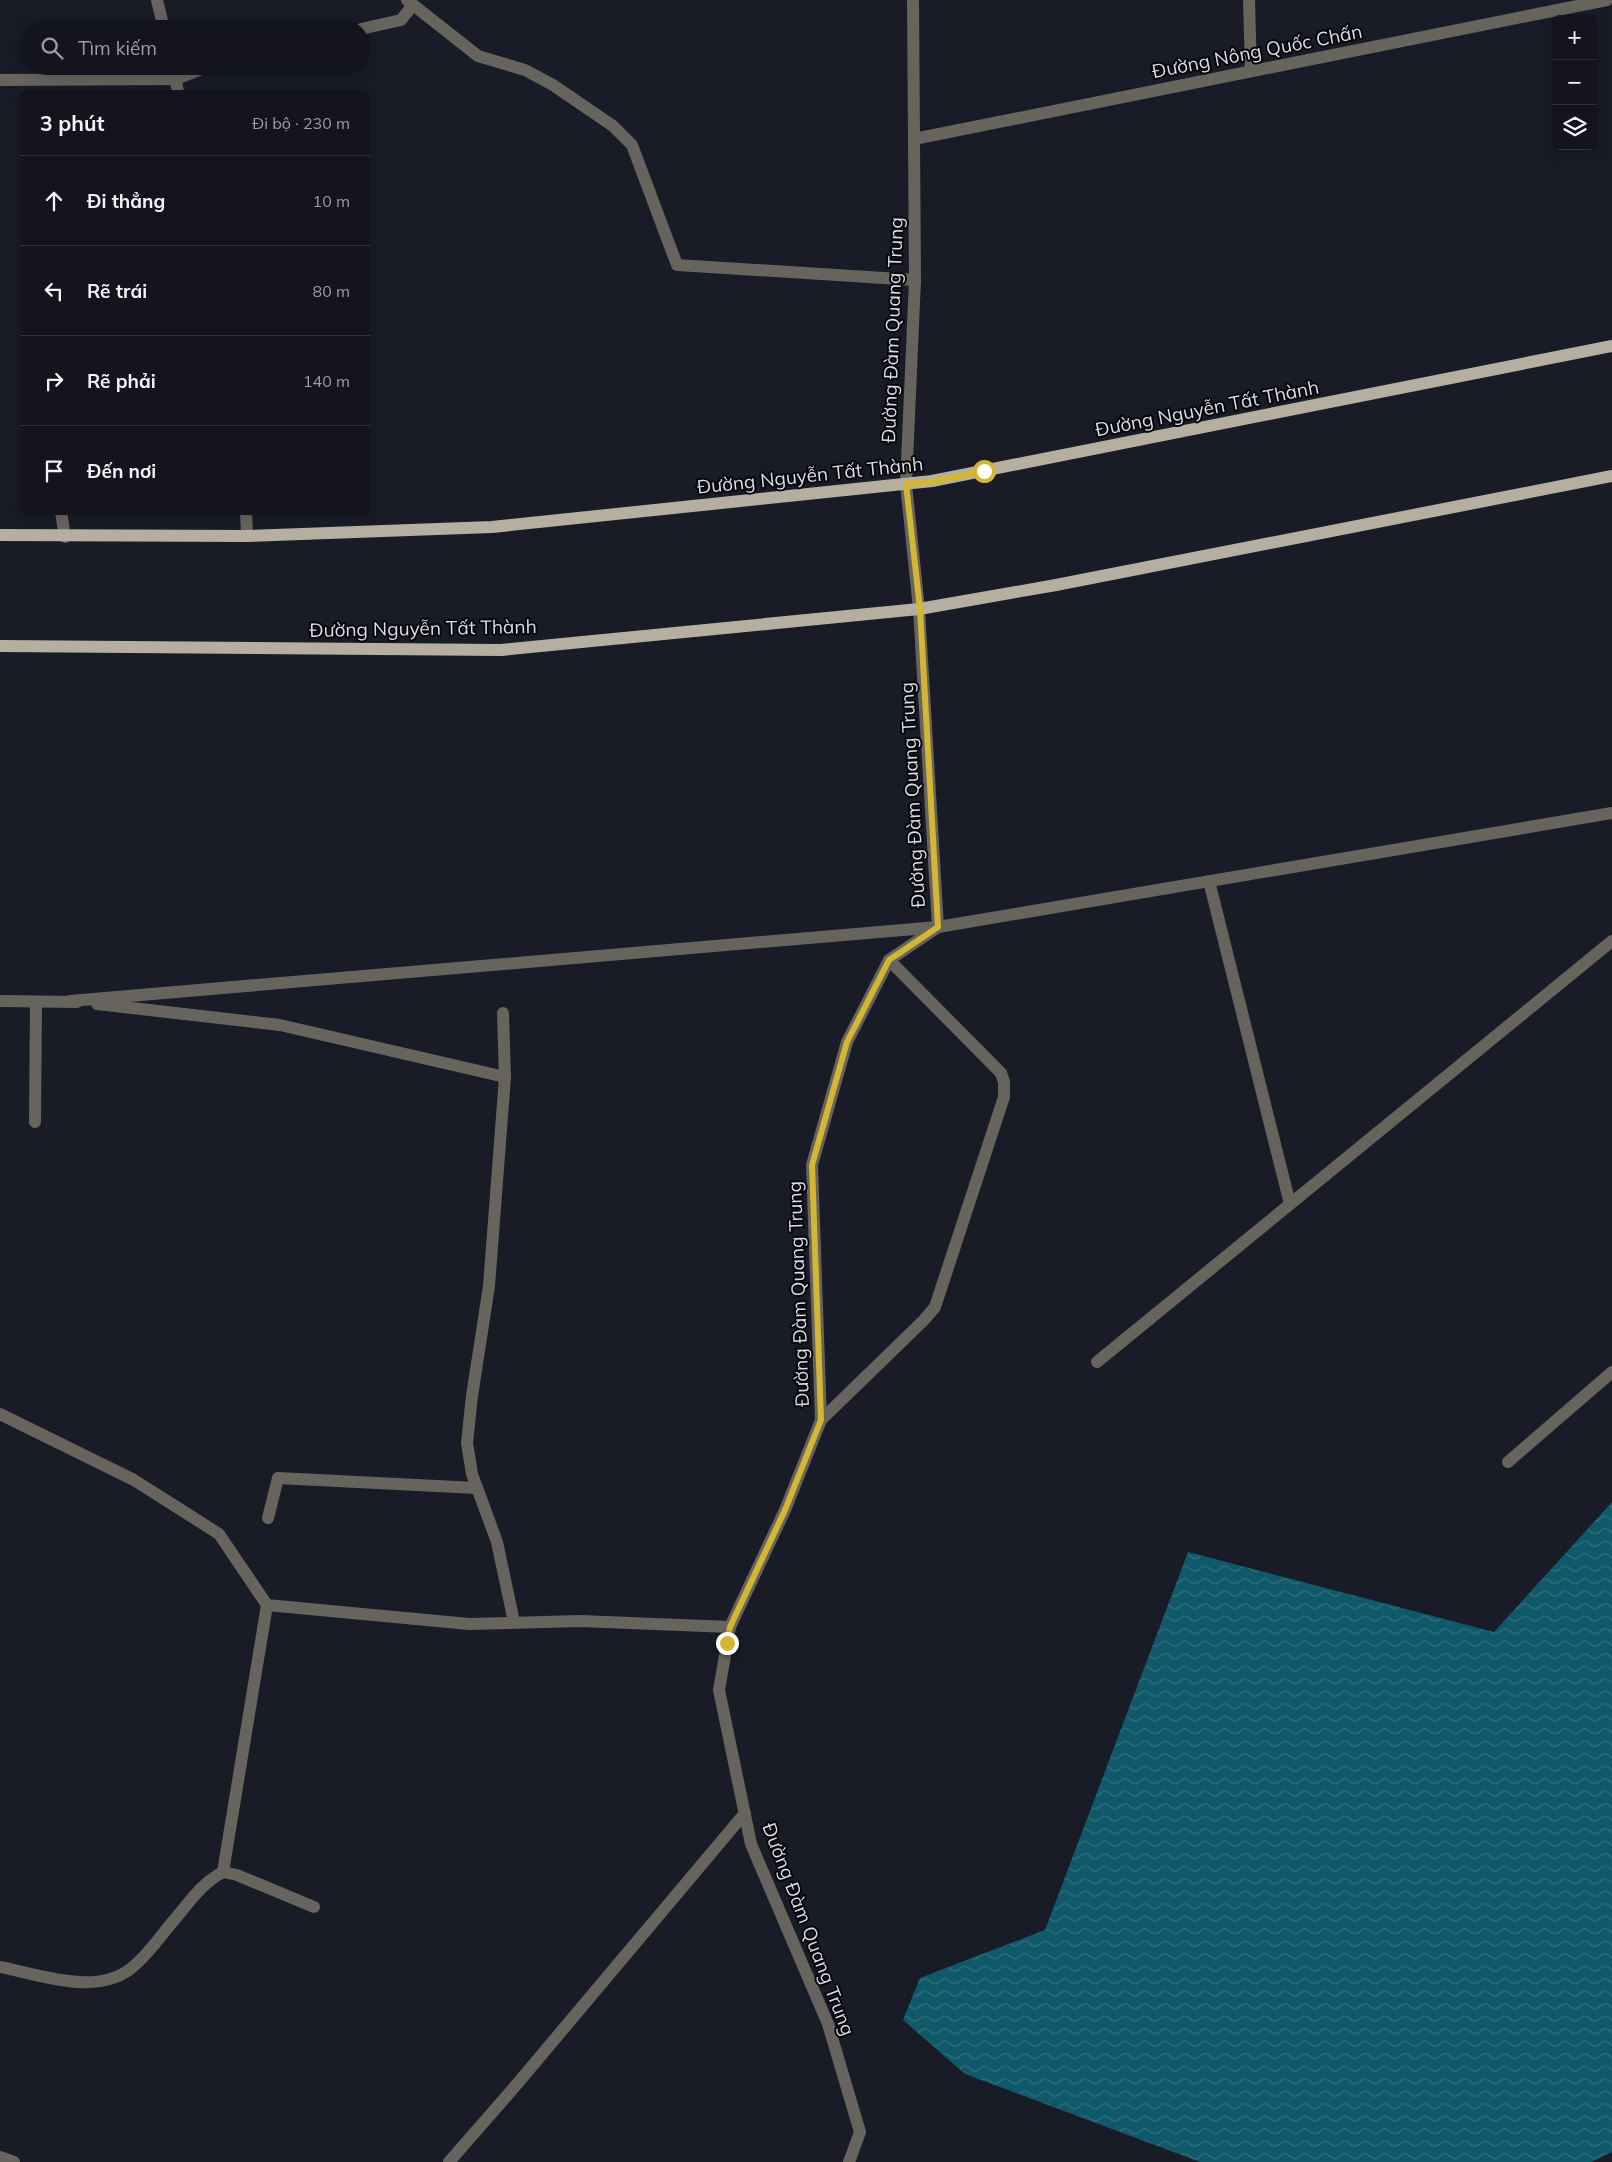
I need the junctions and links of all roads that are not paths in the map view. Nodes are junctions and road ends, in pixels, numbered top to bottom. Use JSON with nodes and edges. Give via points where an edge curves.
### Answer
{"nodes":[{"id":1,"x":157,"y":0,"type":"edge"},
{"id":2,"x":913,"y":0,"type":"edge"},
{"id":3,"x":1249,"y":0,"type":"edge"},
{"id":4,"x":1607,"y":0,"type":"edge"},
{"id":5,"x":410,"y":3,"type":"edge"},
{"id":6,"x":162,"y":20,"type":"edge"},
{"id":7,"x":370,"y":27,"type":"edge"},
{"id":8,"x":1251,"y":71,"type":"junction"},
{"id":9,"x":175,"y":75,"type":"edge"},
{"id":10,"x":186,"y":75,"type":"edge"},
{"id":11,"x":176,"y":79,"type":"junction"},
{"id":12,"x":0,"y":80,"type":"edge"},
{"id":13,"x":178,"y":90,"type":"edge"},
{"id":14,"x":914,"y":139,"type":"junction"},
{"id":15,"x":915,"y":280,"type":"junction"},
{"id":16,"x":1612,"y":346,"type":"edge"},
{"id":17,"x":1612,"y":476,"type":"edge"},
{"id":18,"x":906,"y":484,"type":"junction"},
{"id":19,"x":62,"y":515,"type":"edge"},
{"id":20,"x":246,"y":515,"type":"edge"},
{"id":21,"x":0,"y":535,"type":"edge"},
{"id":22,"x":65,"y":536,"type":"junction"},
{"id":23,"x":247,"y":536,"type":"junction"},
{"id":24,"x":920,"y":609,"type":"junction"},
{"id":25,"x":0,"y":646,"type":"edge"},
{"id":26,"x":1612,"y":813,"type":"edge"},
{"id":27,"x":1209,"y":881,"type":"junction"},
{"id":28,"x":938,"y":927,"type":"junction"},
{"id":29,"x":1612,"y":941,"type":"edge"},
{"id":30,"x":889,"y":960,"type":"junction"},
{"id":31,"x":0,"y":1001,"type":"edge"},
{"id":32,"x":70,"y":1001,"type":"junction"},
{"id":33,"x":36,"y":1002,"type":"junction"},
{"id":34,"x":503,"y":1013,"type":"dead end"},
{"id":35,"x":505,"y":1077,"type":"junction"},
{"id":36,"x":35,"y":1122,"type":"dead end"},
{"id":37,"x":1290,"y":1204,"type":"junction"},
{"id":38,"x":1097,"y":1362,"type":"dead end"},
{"id":39,"x":1612,"y":1372,"type":"edge"},
{"id":40,"x":0,"y":1414,"type":"edge"},
{"id":41,"x":821,"y":1420,"type":"junction"},
{"id":42,"x":1508,"y":1462,"type":"dead end"},
{"id":43,"x":477,"y":1488,"type":"junction"},
{"id":44,"x":268,"y":1518,"type":"dead end"},
{"id":45,"x":267,"y":1605,"type":"junction"},
{"id":46,"x":514,"y":1622,"type":"junction"},
{"id":47,"x":730,"y":1627,"type":"junction"},
{"id":48,"x":745,"y":1813,"type":"junction"},
{"id":49,"x":223,"y":1872,"type":"junction"},
{"id":50,"x":314,"y":1908,"type":"dead end"},
{"id":51,"x":0,"y":1967,"type":"edge"},
{"id":52,"x":0,"y":2157,"type":"edge"},
{"id":53,"x":14,"y":2162,"type":"edge"},
{"id":54,"x":449,"y":2162,"type":"edge"},
{"id":55,"x":849,"y":2162,"type":"edge"}],
"edges":[{"from":1,"to":6,"type":"street"},
{"from":2,"to":14,"type":"street","name":"Đường Đàm Quang Trung"},
{"from":3,"to":8,"type":"street"},
{"from":4,"to":8,"type":"street","name":"Đường Nông Quốc Chấn"},
{"from":5,"to":7,"type":"street","via":[[401,20]]},
{"from":5,"to":15,"type":"street","via":[[478,56],[525,70],[612,126],[632,146],[677,265]]},
{"from":8,"to":14,"type":"street","name":"Đường Nông Quốc Chấn"},
{"from":9,"to":11,"type":"street"},
{"from":10,"to":11,"type":"street"},
{"from":11,"to":12,"type":"street"},
{"from":11,"to":13,"type":"street"},
{"from":14,"to":15,"type":"street","name":"Đường Đàm Quang Trung"},
{"from":15,"to":18,"type":"street","name":"Đường Đàm Quang Trung"},
{"from":16,"to":18,"type":"main road","name":"Đường Nguyễn Tất Thành","via":[[932,482]]},
{"from":17,"to":24,"type":"main road","name":"Đường Nguyễn Tất Thành"},
{"from":18,"to":23,"type":"main road","name":"Đường Nguyễn Tất Thành","via":[[492,528]]},
{"from":18,"to":24,"type":"street","name":"Đường Đàm Quang Trung"},
{"from":19,"to":22,"type":"street"},
{"from":20,"to":23,"type":"street"},
{"from":21,"to":22,"type":"main road","name":"Đường Nguyễn Tất Thành"},
{"from":22,"to":23,"type":"main road","name":"Đường Nguyễn Tất Thành"},
{"from":24,"to":25,"type":"main road","name":"Đường Nguyễn Tất Thành","via":[[501,650]]},
{"from":24,"to":28,"type":"street","name":"Đường Đàm Quang Trung"},
{"from":26,"to":27,"type":"street"},
{"from":27,"to":28,"type":"street"},
{"from":27,"to":37,"type":"street"},
{"from":28,"to":30,"type":"street","name":"Đường Đàm Quang Trung"},
{"from":28,"to":32,"type":"street"},
{"from":29,"to":37,"type":"street"},
{"from":30,"to":41,"type":"street","name":"Đường Đàm Quang Trung","via":[[847,1042],[812,1165]]},
{"from":30,"to":41,"type":"street","via":[[1001,1073],[1004,1097],[935,1307]]},
{"from":31,"to":33,"type":"street"},
{"from":32,"to":33,"type":"street"},
{"from":32,"to":35,"type":"street","via":[[280,1025]]},
{"from":33,"to":36,"type":"street"},
{"from":34,"to":35,"type":"street"},
{"from":35,"to":43,"type":"street","via":[[489,1286],[467,1443]]},
{"from":37,"to":38,"type":"street"},
{"from":39,"to":42,"type":"street"},
{"from":40,"to":45,"type":"street","via":[[134,1480],[219,1534]]},
{"from":41,"to":47,"type":"street","name":"Đường Đàm Quang Trung","via":[[785,1510]]},
{"from":43,"to":44,"type":"street","via":[[278,1478]]},
{"from":43,"to":46,"type":"street","via":[[497,1542]]},
{"from":45,"to":46,"type":"street","via":[[469,1624]]},
{"from":45,"to":49,"type":"street"},
{"from":46,"to":47,"type":"street","via":[[580,1621]]},
{"from":47,"to":48,"type":"street","name":"Đường Đàm Quang Trung","via":[[719,1690]]},
{"from":48,"to":54,"type":"street"},
{"from":48,"to":55,"type":"street","name":"Đường Đàm Quang Trung","via":[[751,1844],[828,2024],[850,2096],[860,2132]]},
{"from":49,"to":50,"type":"street"},
{"from":49,"to":51,"type":"street","via":[[207,1881],[135,1965],[120,1976],[91,1983]]},
{"from":52,"to":53,"type":"street"}]}
